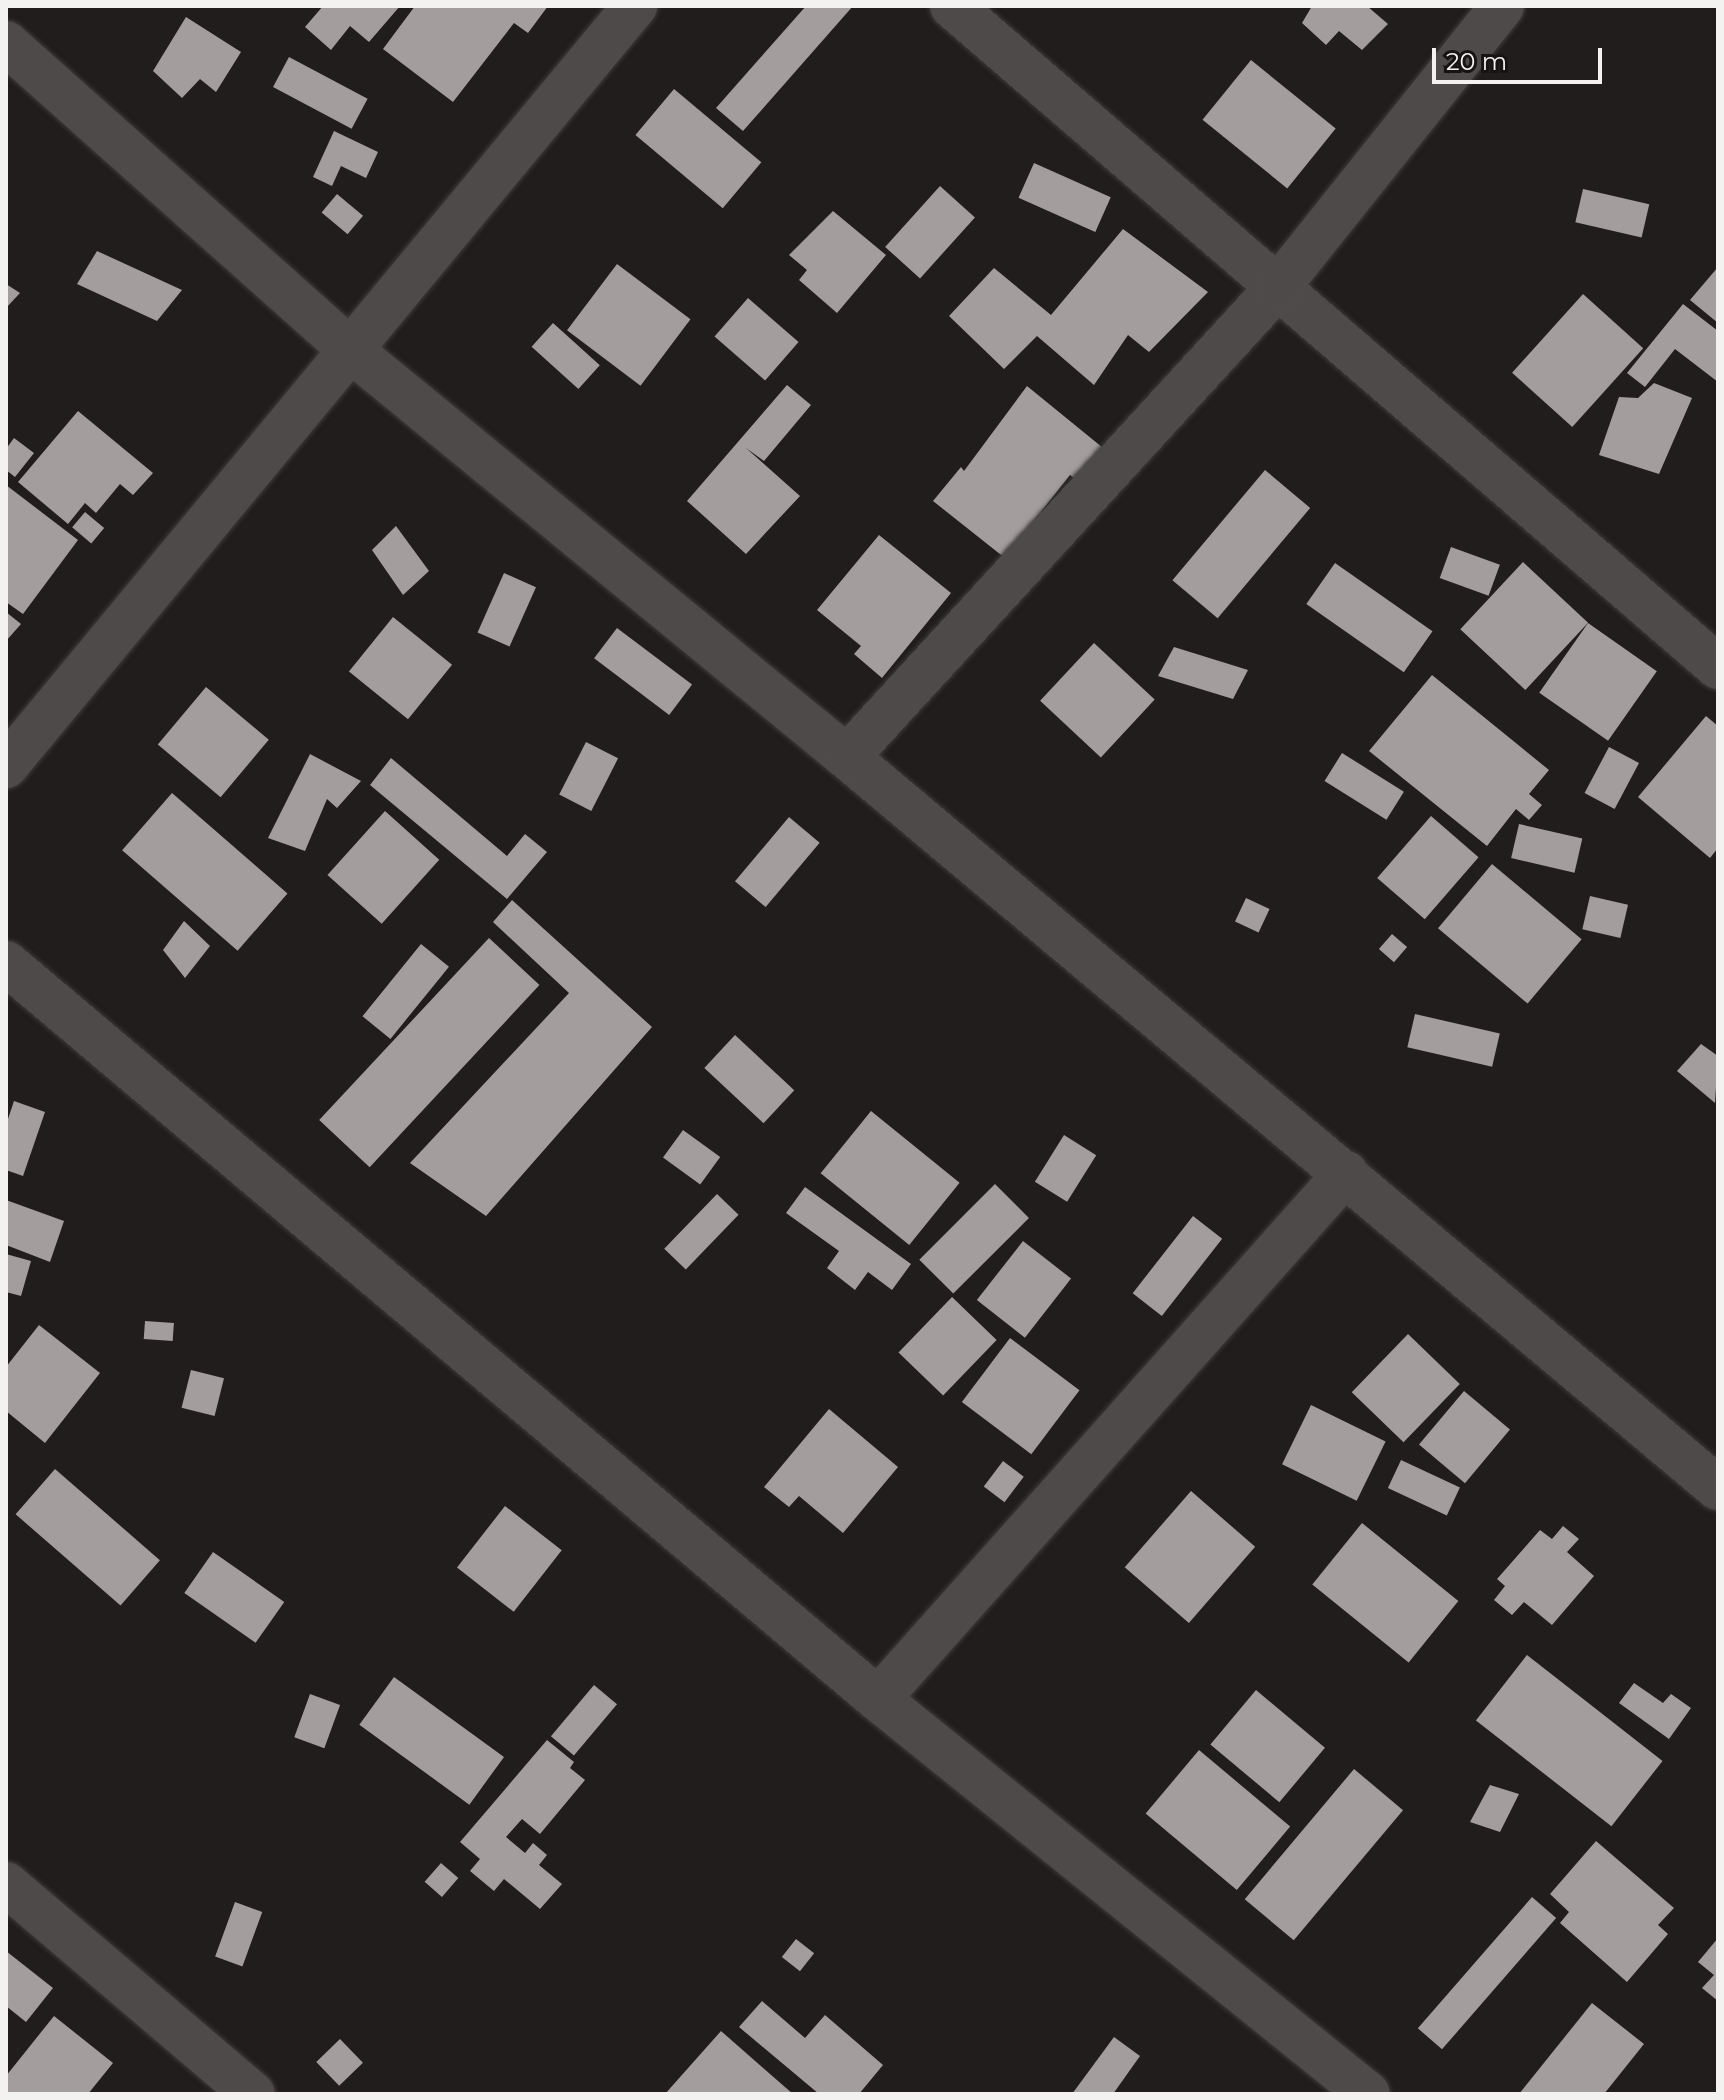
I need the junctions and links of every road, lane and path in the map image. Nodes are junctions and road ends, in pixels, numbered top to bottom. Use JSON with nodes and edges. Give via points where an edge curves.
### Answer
{"nodes":[{"id":1,"x":635,"y":6,"type":"edge"},
{"id":2,"x":952,"y":6,"type":"edge"},
{"id":3,"x":1502,"y":6,"type":"edge"},
{"id":4,"x":6,"y":43,"type":"edge"},
{"id":5,"x":1278,"y":287,"type":"junction"},
{"id":6,"x":348,"y":348,"type":"junction"},
{"id":7,"x":1718,"y":667,"type":"edge"},
{"id":8,"x":847,"y":757,"type":"junction"},
{"id":9,"x":6,"y":766,"type":"edge"},
{"id":10,"x":6,"y":963,"type":"edge"},
{"id":11,"x":1346,"y":1173,"type":"junction"},
{"id":12,"x":1718,"y":1488,"type":"edge"},
{"id":13,"x":878,"y":1699,"type":"junction"},
{"id":14,"x":6,"y":1884,"type":"edge"},
{"id":15,"x":253,"y":2094,"type":"edge"},
{"id":16,"x":1368,"y":2094,"type":"edge"}],
"edges":[{"from":1,"to":6,"type":"street"},
{"from":2,"to":5,"type":"street"},
{"from":3,"to":5,"type":"street"},
{"from":4,"to":6,"type":"street"},
{"from":5,"to":7,"type":"street"},
{"from":5,"to":8,"type":"street"},
{"from":6,"to":8,"type":"street"},
{"from":6,"to":9,"type":"street"},
{"from":8,"to":11,"type":"street"},
{"from":10,"to":13,"type":"street"},
{"from":11,"to":12,"type":"street"},
{"from":11,"to":13,"type":"street"},
{"from":13,"to":16,"type":"street"},
{"from":14,"to":15,"type":"street"}]}
